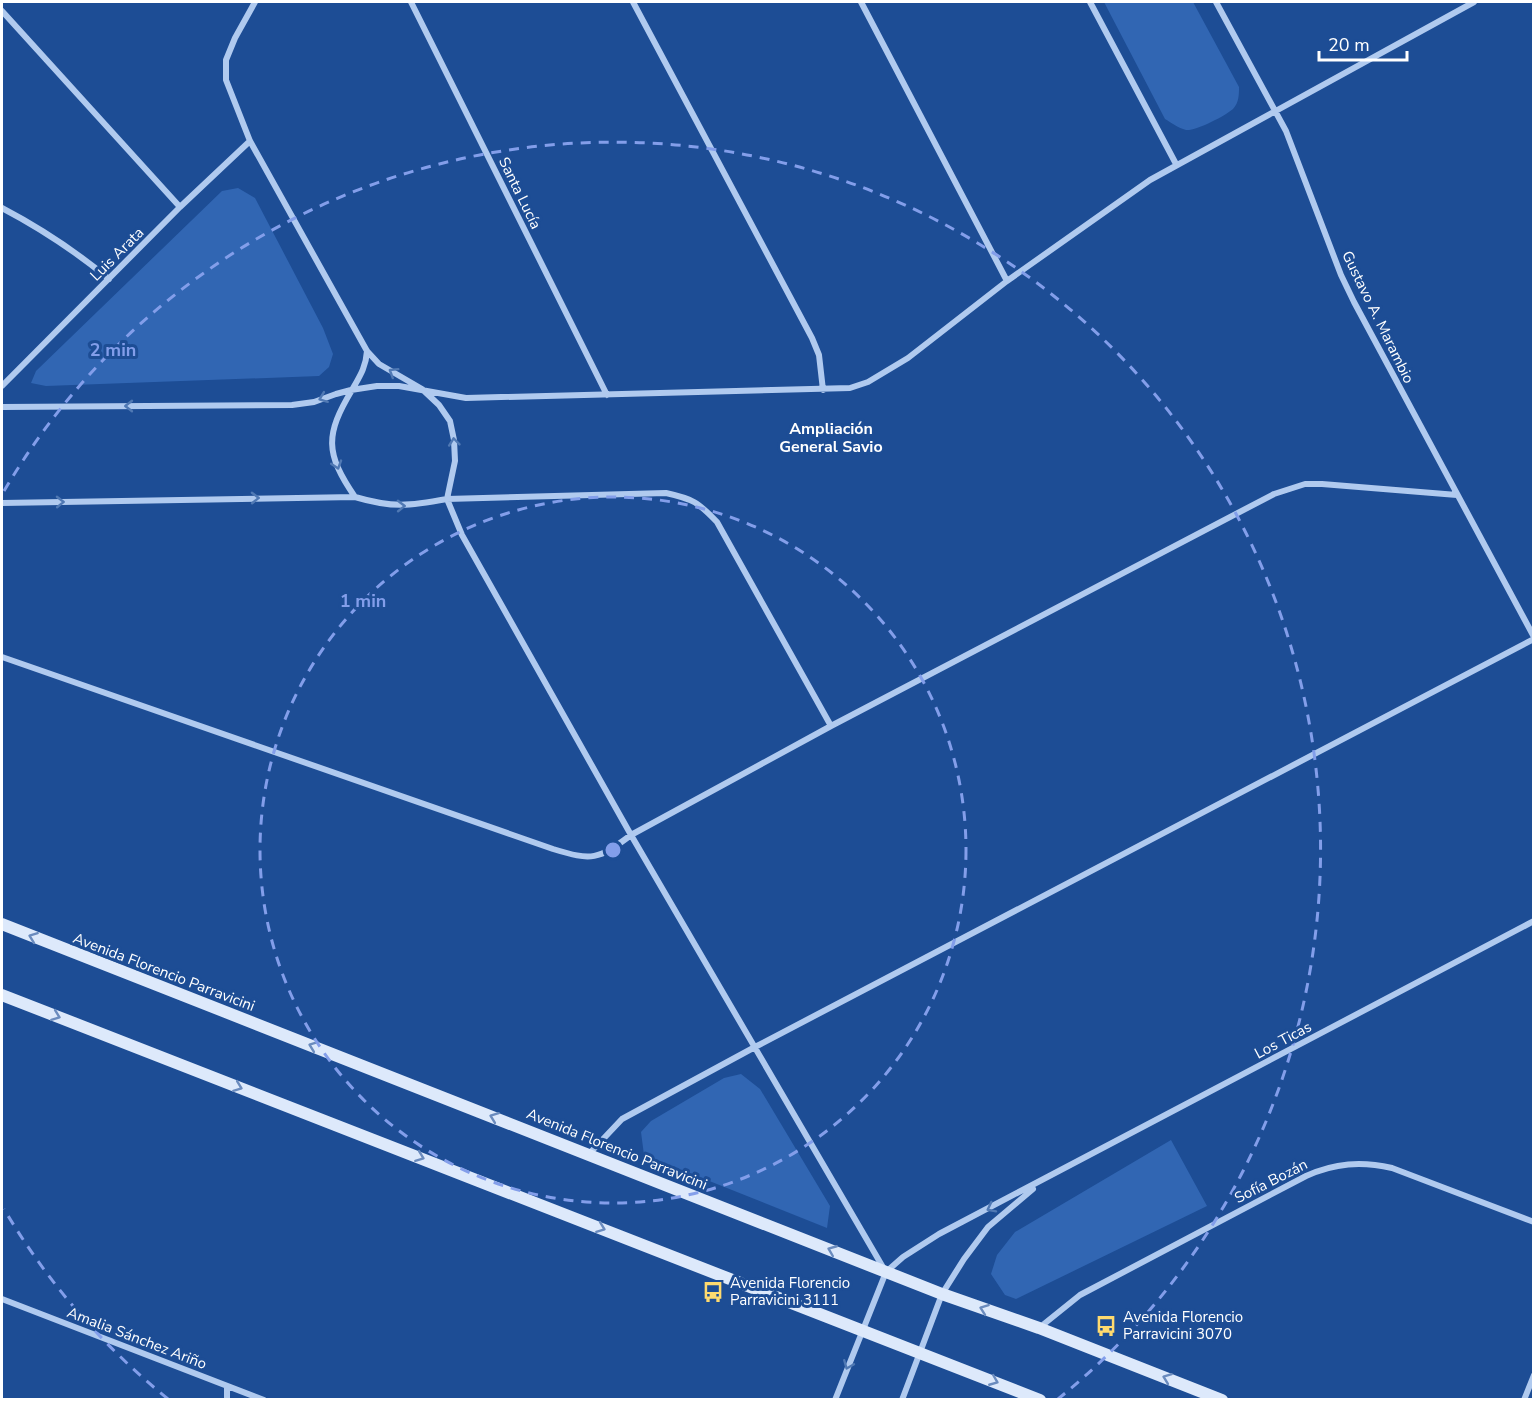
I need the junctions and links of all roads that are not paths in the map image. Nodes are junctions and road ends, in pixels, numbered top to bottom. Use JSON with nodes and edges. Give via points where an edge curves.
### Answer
{"nodes":[{"id":1,"x":255,"y":2,"type":"edge"},
{"id":2,"x":411,"y":2,"type":"edge"},
{"id":3,"x":633,"y":2,"type":"edge"},
{"id":4,"x":861,"y":2,"type":"edge"},
{"id":5,"x":1090,"y":2,"type":"edge"},
{"id":6,"x":1216,"y":2,"type":"edge"},
{"id":7,"x":1474,"y":2,"type":"edge"},
{"id":8,"x":2,"y":11,"type":"edge"},
{"id":9,"x":1276,"y":110,"type":"junction"},
{"id":10,"x":250,"y":141,"type":"junction"},
{"id":11,"x":1176,"y":164,"type":"junction"},
{"id":12,"x":180,"y":207,"type":"junction"},
{"id":13,"x":2,"y":208,"type":"edge"},
{"id":14,"x":109,"y":279,"type":"junction"},
{"id":15,"x":1007,"y":281,"type":"junction"},
{"id":16,"x":367,"y":351,"type":"junction"},
{"id":17,"x":2,"y":386,"type":"edge"},
{"id":18,"x":422,"y":388,"type":"junction"},
{"id":19,"x":351,"y":390,"type":"junction"},
{"id":20,"x":823,"y":390,"type":"junction"},
{"id":21,"x":607,"y":395,"type":"junction"},
{"id":22,"x":2,"y":407,"type":"edge"},
{"id":23,"x":1457,"y":495,"type":"junction"},
{"id":24,"x":355,"y":497,"type":"junction"},
{"id":25,"x":447,"y":499,"type":"junction"},
{"id":26,"x":2,"y":502,"type":"edge"},
{"id":27,"x":1533,"y":638,"type":"edge"},
{"id":28,"x":2,"y":657,"type":"edge"},
{"id":29,"x":831,"y":726,"type":"junction"},
{"id":30,"x":631,"y":835,"type":"junction"},
{"id":31,"x":1533,"y":921,"type":"edge"},
{"id":32,"x":2,"y":924,"type":"edge"},
{"id":33,"x":2,"y":995,"type":"edge"},
{"id":34,"x":755,"y":1047,"type":"junction"},
{"id":35,"x":589,"y":1154,"type":"junction"},
{"id":36,"x":1043,"y":1181,"type":"junction"},
{"id":37,"x":1533,"y":1222,"type":"edge"},
{"id":38,"x":886,"y":1272,"type":"junction"},
{"id":39,"x":942,"y":1294,"type":"junction"},
{"id":40,"x":2,"y":1299,"type":"edge"},
{"id":41,"x":1039,"y":1328,"type":"junction"},
{"id":42,"x":863,"y":1329,"type":"junction"},
{"id":43,"x":920,"y":1352,"type":"junction"},
{"id":44,"x":1533,"y":1375,"type":"edge"},
{"id":45,"x":227,"y":1386,"type":"junction"},
{"id":46,"x":227,"y":1400,"type":"edge"},
{"id":47,"x":264,"y":1400,"type":"edge"},
{"id":48,"x":835,"y":1400,"type":"edge"},
{"id":49,"x":902,"y":1400,"type":"edge"},
{"id":50,"x":1040,"y":1400,"type":"edge"},
{"id":51,"x":1222,"y":1400,"type":"edge"},
{"id":52,"x":1524,"y":1400,"type":"edge"}],
"edges":[{"from":1,"to":10,"type":"street","via":[[226,60],[226,80]]},
{"from":2,"to":21,"type":"street","name":"Santa Lucía"},
{"from":3,"to":20,"type":"street","via":[[812,338],[819,355]]},
{"from":4,"to":15,"type":"street"},
{"from":5,"to":11,"type":"street"},
{"from":6,"to":9,"type":"street","name":"Gustavo A. Marambio"},
{"from":7,"to":9,"type":"street"},
{"from":8,"to":12,"type":"street"},
{"from":9,"to":11,"type":"street"},
{"from":9,"to":23,"type":"street","name":"Gustavo A. Marambio","via":[[1341,275]]},
{"from":10,"to":12,"type":"street","name":"Luis Arata"},
{"from":10,"to":16,"type":"street"},
{"from":11,"to":15,"type":"street"},
{"from":12,"to":14,"type":"street","name":"Luis Arata"},
{"from":13,"to":14,"type":"street","via":[[45,231]]},
{"from":14,"to":17,"type":"street","name":"Luis Arata"},
{"from":15,"to":20,"type":"street","via":[[892,368],[850,388]]},
{"from":18,"to":16,"type":"street","one_way":true,"via":[[379,364]]},
{"from":16,"to":19,"type":"street","via":[[366,365]]},
{"from":18,"to":19,"type":"street","via":[[377,386]]},
{"from":18,"to":21,"type":"street","via":[[466,398]]},
{"from":25,"to":18,"type":"street","one_way":true,"via":[[455,461],[450,421]]},
{"from":19,"to":22,"type":"street","one_way":true,"via":[[292,405]]},
{"from":19,"to":24,"type":"street","one_way":true,"via":[[333,427],[332,445],[341,477]]},
{"from":20,"to":21,"type":"street"},
{"from":23,"to":27,"type":"street","name":"Gustavo A. Marambio"},
{"from":23,"to":29,"type":"street","via":[[1322,484],[1290,488]]},
{"from":24,"to":25,"type":"street","one_way":true,"via":[[395,506]]},
{"from":26,"to":24,"type":"street","one_way":true},
{"from":25,"to":29,"type":"street","via":[[666,493],[689,498],[717,522]]},
{"from":25,"to":30,"type":"street","via":[[462,535]]},
{"from":27,"to":34,"type":"street"},
{"from":28,"to":30,"type":"street","via":[[580,857],[601,855]]},
{"from":29,"to":30,"type":"street"},
{"from":30,"to":34,"type":"street"},
{"from":31,"to":36,"type":"street","name":"Los Ticas"},
{"from":35,"to":32,"type":"main road","name":"Avenida Florencio Parravicini","one_way":true},
{"from":33,"to":42,"type":"main road","one_way":true},
{"from":34,"to":35,"type":"street","via":[[622,1119]]},
{"from":34,"to":38,"type":"street"},
{"from":38,"to":35,"type":"main road","name":"Avenida Florencio Parravicini","one_way":true},
{"from":36,"to":38,"type":"street","name":"Los Ticas","one_way":true,"via":[[939,1234]]},
{"from":36,"to":39,"type":"street","name":"Los Ticas","via":[[988,1227]]},
{"from":37,"to":41,"type":"street","name":"Sofía Bozán","via":[[1392,1168],[1372,1163],[1326,1167],[1080,1295]]},
{"from":38,"to":39,"type":"main road","name":"Avenida Florencio Parravicini"},
{"from":38,"to":42,"type":"street"},
{"from":41,"to":39,"type":"main road","name":"Avenida Florencio Parravicini","one_way":true},
{"from":39,"to":43,"type":"street","name":"Los Ticas"},
{"from":40,"to":45,"type":"street","name":"Amalia Sánchez Ariño"},
{"from":51,"to":41,"type":"main road","name":"Avenida Florencio Parravicini","one_way":true},
{"from":42,"to":43,"type":"main road"},
{"from":42,"to":48,"type":"street","one_way":true},
{"from":43,"to":49,"type":"street","name":"Los Ticas"},
{"from":43,"to":50,"type":"main road","one_way":true},
{"from":44,"to":52,"type":"street"},
{"from":45,"to":46,"type":"street"},
{"from":45,"to":47,"type":"street","name":"Amalia Sánchez Ariño"}]}
